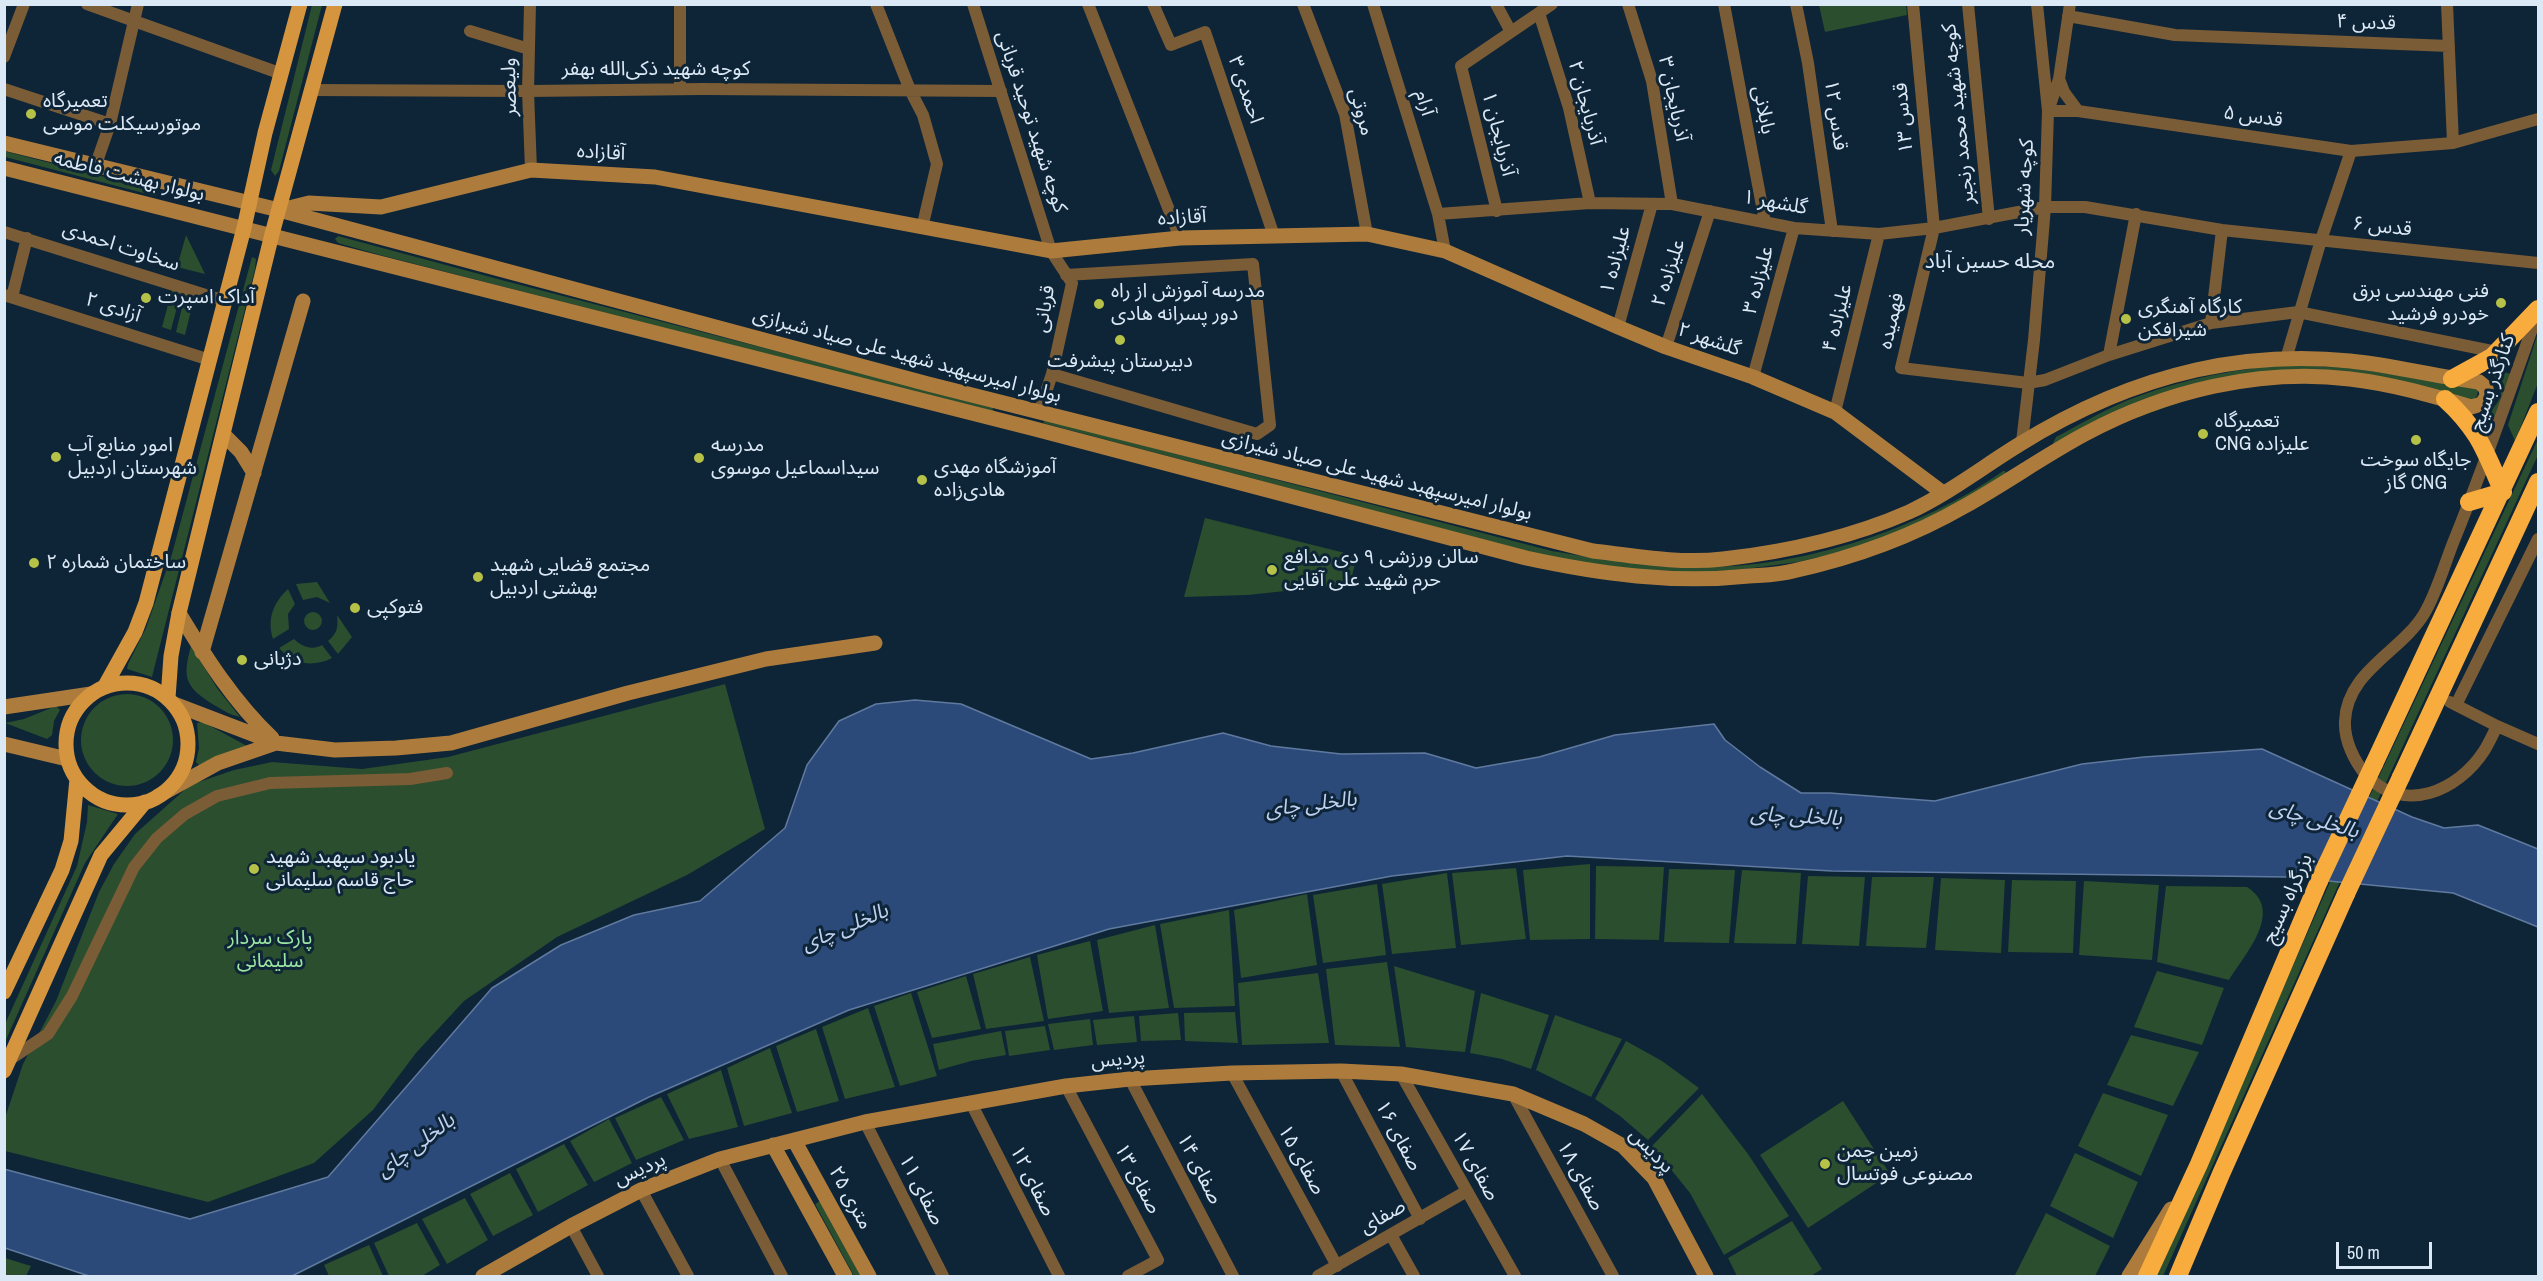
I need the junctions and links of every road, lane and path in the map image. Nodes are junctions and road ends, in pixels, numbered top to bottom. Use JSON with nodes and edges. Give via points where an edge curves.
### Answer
{"nodes":[{"id":1,"x":24,"y":4,"type":"edge"},
{"id":2,"x":87,"y":4,"type":"edge"},
{"id":3,"x":138,"y":4,"type":"edge"},
{"id":4,"x":300,"y":4,"type":"edge"},
{"id":5,"x":335,"y":4,"type":"edge"},
{"id":6,"x":530,"y":4,"type":"edge"},
{"id":7,"x":681,"y":4,"type":"edge"},
{"id":8,"x":876,"y":4,"type":"edge"},
{"id":9,"x":973,"y":4,"type":"edge"},
{"id":10,"x":1088,"y":4,"type":"edge"},
{"id":11,"x":1154,"y":4,"type":"edge"},
{"id":12,"x":1303,"y":4,"type":"edge"},
{"id":13,"x":1373,"y":4,"type":"edge"},
{"id":14,"x":1496,"y":4,"type":"edge"},
{"id":15,"x":1552,"y":4,"type":"edge"},
{"id":16,"x":1628,"y":4,"type":"edge"},
{"id":17,"x":1724,"y":4,"type":"edge"},
{"id":18,"x":1796,"y":4,"type":"edge"},
{"id":19,"x":1913,"y":4,"type":"edge"},
{"id":20,"x":1968,"y":4,"type":"edge"},
{"id":21,"x":2037,"y":4,"type":"edge"},
{"id":22,"x":2447,"y":4,"type":"edge"},
{"id":23,"x":2069,"y":10,"type":"edge"},
{"id":24,"x":1539,"y":13,"type":"junction"},
{"id":25,"x":134,"y":21,"type":"junction"},
{"id":26,"x":470,"y":31,"type":"dead end"},
{"id":27,"x":1511,"y":32,"type":"junction"},
{"id":28,"x":2449,"y":46,"type":"junction"},
{"id":29,"x":529,"y":49,"type":"junction"},
{"id":30,"x":4,"y":57,"type":"edge"},
{"id":31,"x":282,"y":74,"type":"junction"},
{"id":32,"x":2059,"y":79,"type":"junction"},
{"id":33,"x":4,"y":89,"type":"edge"},
{"id":34,"x":680,"y":89,"type":"junction"},
{"id":35,"x":311,"y":90,"type":"junction"},
{"id":36,"x":910,"y":90,"type":"junction"},
{"id":37,"x":528,"y":91,"type":"junction"},
{"id":38,"x":1001,"y":91,"type":"junction"},
{"id":39,"x":2048,"y":111,"type":"junction"},
{"id":40,"x":2078,"y":111,"type":"junction"},
{"id":41,"x":2538,"y":119,"type":"edge"},
{"id":42,"x":110,"y":124,"type":"junction"},
{"id":43,"x":4,"y":143,"type":"edge"},
{"id":44,"x":2454,"y":144,"type":"junction"},
{"id":45,"x":2351,"y":151,"type":"junction"},
{"id":46,"x":95,"y":167,"type":"junction"},
{"id":47,"x":4,"y":168,"type":"edge"},
{"id":48,"x":531,"y":170,"type":"junction"},
{"id":49,"x":1590,"y":203,"type":"junction"},
{"id":50,"x":249,"y":204,"type":"junction"},
{"id":51,"x":1652,"y":204,"type":"junction"},
{"id":52,"x":1672,"y":204,"type":"junction"},
{"id":53,"x":2045,"y":207,"type":"junction"},
{"id":54,"x":279,"y":210,"type":"junction"},
{"id":55,"x":1497,"y":211,"type":"junction"},
{"id":56,"x":1710,"y":212,"type":"junction"},
{"id":57,"x":1438,"y":214,"type":"junction"},
{"id":58,"x":2136,"y":214,"type":"junction"},
{"id":59,"x":1989,"y":219,"type":"junction"},
{"id":60,"x":1765,"y":222,"type":"junction"},
{"id":61,"x":244,"y":228,"type":"junction"},
{"id":62,"x":922,"y":228,"type":"junction"},
{"id":63,"x":1794,"y":228,"type":"junction"},
{"id":64,"x":1934,"y":228,"type":"junction"},
{"id":65,"x":2222,"y":230,"type":"junction"},
{"id":66,"x":1832,"y":231,"type":"junction"},
{"id":67,"x":4,"y":232,"type":"edge"},
{"id":68,"x":272,"y":234,"type":"junction"},
{"id":69,"x":1367,"y":234,"type":"junction"},
{"id":70,"x":1879,"y":234,"type":"junction"},
{"id":71,"x":1274,"y":236,"type":"junction"},
{"id":72,"x":27,"y":238,"type":"junction"},
{"id":73,"x":1180,"y":238,"type":"junction"},
{"id":74,"x":2321,"y":240,"type":"junction"},
{"id":75,"x":1051,"y":251,"type":"junction"},
{"id":76,"x":1445,"y":251,"type":"junction"},
{"id":77,"x":2538,"y":263,"type":"edge"},
{"id":78,"x":1066,"y":274,"type":"junction"},
{"id":79,"x":8,"y":296,"type":"edge"},
{"id":80,"x":225,"y":301,"type":"junction"},
{"id":81,"x":303,"y":301,"type":"dead end"},
{"id":82,"x":2538,"y":309,"type":"edge"},
{"id":83,"x":2298,"y":312,"type":"junction"},
{"id":84,"x":2211,"y":323,"type":"junction"},
{"id":85,"x":1618,"y":327,"type":"junction"},
{"id":86,"x":1666,"y":347,"type":"junction"},
{"id":87,"x":2497,"y":351,"type":"junction"},
{"id":88,"x":2109,"y":355,"type":"junction"},
{"id":89,"x":2286,"y":359,"type":"junction"},
{"id":90,"x":210,"y":360,"type":"junction"},
{"id":91,"x":1052,"y":374,"type":"junction"},
{"id":92,"x":1753,"y":377,"type":"junction"},
{"id":93,"x":2452,"y":379,"type":"junction"},
{"id":94,"x":2028,"y":383,"type":"junction"},
{"id":95,"x":2445,"y":399,"type":"junction"},
{"id":96,"x":1835,"y":412,"type":"junction"},
{"id":97,"x":2538,"y":412,"type":"edge"},
{"id":98,"x":1039,"y":413,"type":"junction"},
{"id":99,"x":1035,"y":429,"type":"junction"},
{"id":100,"x":224,"y":435,"type":"junction"},
{"id":101,"x":2022,"y":442,"type":"junction"},
{"id":102,"x":2488,"y":457,"type":"junction"},
{"id":103,"x":2033,"y":464,"type":"junction"},
{"id":104,"x":254,"y":473,"type":"junction"},
{"id":105,"x":2538,"y":482,"type":"edge"},
{"id":106,"x":2503,"y":492,"type":"junction"},
{"id":107,"x":1943,"y":493,"type":"junction"},
{"id":108,"x":2469,"y":502,"type":"junction"},
{"id":109,"x":2538,"y":539,"type":"edge"},
{"id":110,"x":179,"y":613,"type":"junction"},
{"id":111,"x":875,"y":643,"type":"dead end"},
{"id":112,"x":202,"y":652,"type":"junction"},
{"id":113,"x":105,"y":686,"type":"junction"},
{"id":114,"x":91,"y":694,"type":"junction"},
{"id":115,"x":2439,"y":697,"type":"junction"},
{"id":116,"x":171,"y":701,"type":"junction"},
{"id":117,"x":2456,"y":705,"type":"junction"},
{"id":118,"x":4,"y":707,"type":"edge"},
{"id":119,"x":2497,"y":726,"type":"junction"},
{"id":120,"x":276,"y":743,"type":"junction"},
{"id":121,"x":4,"y":744,"type":"edge"},
{"id":122,"x":2538,"y":744,"type":"edge"},
{"id":123,"x":68,"y":759,"type":"junction"},
{"id":124,"x":447,"y":773,"type":"dead end"},
{"id":125,"x":77,"y":779,"type":"junction"},
{"id":126,"x":152,"y":799,"type":"junction"},
{"id":127,"x":4,"y":992,"type":"edge"},
{"id":128,"x":7,"y":1065,"type":"edge"},
{"id":129,"x":1341,"y":1071,"type":"junction"},
{"id":130,"x":1232,"y":1073,"type":"junction"},
{"id":131,"x":1401,"y":1074,"type":"junction"},
{"id":132,"x":1130,"y":1079,"type":"junction"},
{"id":133,"x":1066,"y":1086,"type":"junction"},
{"id":134,"x":1513,"y":1094,"type":"junction"},
{"id":135,"x":971,"y":1103,"type":"junction"},
{"id":136,"x":865,"y":1122,"type":"junction"},
{"id":137,"x":794,"y":1140,"type":"junction"},
{"id":138,"x":773,"y":1145,"type":"junction"},
{"id":139,"x":720,"y":1159,"type":"junction"},
{"id":140,"x":2199,"y":1164,"type":"junction"},
{"id":141,"x":641,"y":1190,"type":"junction"},
{"id":142,"x":1467,"y":1191,"type":"junction"},
{"id":143,"x":1420,"y":1218,"type":"junction"},
{"id":144,"x":571,"y":1226,"type":"junction"},
{"id":145,"x":1391,"y":1235,"type":"junction"},
{"id":146,"x":1337,"y":1266,"type":"junction"},
{"id":147,"x":503,"y":1272,"type":"edge"},
{"id":148,"x":483,"y":1276,"type":"edge"},
{"id":149,"x":598,"y":1276,"type":"edge"},
{"id":150,"x":688,"y":1276,"type":"edge"},
{"id":151,"x":783,"y":1276,"type":"edge"},
{"id":152,"x":845,"y":1276,"type":"edge"},
{"id":153,"x":869,"y":1276,"type":"edge"},
{"id":154,"x":943,"y":1276,"type":"edge"},
{"id":155,"x":1059,"y":1276,"type":"edge"},
{"id":156,"x":1128,"y":1276,"type":"edge"},
{"id":157,"x":1233,"y":1276,"type":"edge"},
{"id":158,"x":1318,"y":1276,"type":"edge"},
{"id":159,"x":1414,"y":1276,"type":"edge"},
{"id":160,"x":1515,"y":1276,"type":"edge"},
{"id":161,"x":1613,"y":1276,"type":"edge"},
{"id":162,"x":1706,"y":1276,"type":"edge"},
{"id":163,"x":2128,"y":1276,"type":"edge"},
{"id":164,"x":2147,"y":1276,"type":"edge"},
{"id":165,"x":2178,"y":1276,"type":"edge"}],
"edges":[{"from":1,"to":30,"type":"street"},
{"from":2,"to":25,"type":"street"},
{"from":3,"to":25,"type":"street"},
{"from":4,"to":31,"type":"main road"},
{"from":5,"to":35,"type":"main road"},
{"from":6,"to":29,"type":"street","name":"ولیعصر"},
{"from":7,"to":34,"type":"street"},
{"from":8,"to":36,"type":"street"},
{"from":9,"to":38,"type":"street","name":"کوچه شهید توحید قربانی"},
{"from":10,"to":73,"type":"street"},
{"from":11,"to":71,"type":"street","name":"احمدی ۳","via":[[1171,45],[1205,32]]},
{"from":12,"to":69,"type":"street","name":"مروتی","via":[[1345,114]]},
{"from":13,"to":57,"type":"street","name":"آرام"},
{"from":14,"to":27,"type":"street"},
{"from":15,"to":24,"type":"street"},
{"from":16,"to":52,"type":"street","name":"آذربایجان ۳","via":[[1652,81]]},
{"from":17,"to":60,"type":"street","name":"بابلانی"},
{"from":18,"to":66,"type":"street","name":"قدس ۱۲"},
{"from":19,"to":64,"type":"street","name":"قدس ۱۳"},
{"from":20,"to":59,"type":"street","name":"کوچه شهید محمد رنجبر"},
{"from":21,"to":39,"type":"street","name":"کوچه شهریار"},
{"from":22,"to":28,"type":"street"},
{"from":23,"to":28,"type":"street","name":"قدس ۴","via":[[2175,35]]},
{"from":23,"to":32,"type":"street"},
{"from":24,"to":27,"type":"street"},
{"from":24,"to":49,"type":"street","name":"آذربایجان ۲","via":[[1569,108]]},
{"from":25,"to":31,"type":"street"},
{"from":25,"to":42,"type":"street"},
{"from":26,"to":29,"type":"street"},
{"from":27,"to":55,"type":"street","name":"آذربایجان ۱","via":[[1461,66]]},
{"from":28,"to":44,"type":"street"},
{"from":29,"to":37,"type":"street","name":"ولیعصر"},
{"from":31,"to":50,"type":"main road"},
{"from":32,"to":39,"type":"street"},
{"from":32,"to":40,"type":"street"},
{"from":33,"to":42,"type":"street"},
{"from":34,"to":36,"type":"street","name":"کوچه شهید ذکی‌الله بهفر"},
{"from":34,"to":37,"type":"street","name":"کوچه شهید ذکی‌الله بهفر"},
{"from":35,"to":37,"type":"street","name":"کوچه شهید ذکی‌الله بهفر"},
{"from":35,"to":54,"type":"main road"},
{"from":36,"to":38,"type":"street","name":"کوچه شهید ذکی‌الله بهفر"},
{"from":36,"to":62,"type":"street","via":[[923,115],[937,164]]},
{"from":37,"to":48,"type":"street","name":"ولیعصر"},
{"from":38,"to":75,"type":"street","name":"کوچه شهید توحید قربانی"},
{"from":39,"to":40,"type":"street","name":"قدس ۵"},
{"from":39,"to":53,"type":"street","name":"کوچه شهریار"},
{"from":40,"to":45,"type":"street","name":"قدس ۵"},
{"from":41,"to":44,"type":"street","name":"قدس ۵"},
{"from":42,"to":46,"type":"street"},
{"from":43,"to":46,"type":"main road","name":"بولوار بهشت فاطمه"},
{"from":44,"to":45,"type":"street","name":"قدس ۵"},
{"from":45,"to":74,"type":"street"},
{"from":46,"to":50,"type":"main road","name":"بولوار بهشت فاطمه"},
{"from":47,"to":61,"type":"main road","name":"بولوار بهشت فاطمه"},
{"from":48,"to":54,"type":"main road","name":"آقازاده","via":[[381,207],[309,203]]},
{"from":48,"to":62,"type":"main road","name":"آقازاده","via":[[655,177]]},
{"from":49,"to":51,"type":"street","name":"گلشهر ۱"},
{"from":49,"to":55,"type":"street","name":"گلشهر ۱"},
{"from":50,"to":54,"type":"main road","name":"بولوار بهشت فاطمه"},
{"from":50,"to":61,"type":"main road"},
{"from":51,"to":52,"type":"street","name":"گلشهر ۱"},
{"from":51,"to":85,"type":"street","name":"علیزاده ۱"},
{"from":52,"to":56,"type":"street","name":"گلشهر ۱"},
{"from":53,"to":58,"type":"street","name":"قدس ۶","via":[[2085,207]]},
{"from":53,"to":59,"type":"street","name":"گلشهر ۱"},
{"from":53,"to":94,"type":"street","name":"کوچه شهریار"},
{"from":54,"to":68,"type":"main road"},
{"from":54,"to":98,"type":"main road","name":"بولوار امیرسپهبد شهید علی صیاد شیرازی"},
{"from":55,"to":57,"type":"street","name":"گلشهر ۱"},
{"from":56,"to":60,"type":"street","name":"گلشهر ۱"},
{"from":56,"to":86,"type":"street","name":"علیزاده ۲"},
{"from":57,"to":76,"type":"street","name":"آرام"},
{"from":58,"to":65,"type":"street","name":"قدس ۶"},
{"from":58,"to":88,"type":"street"},
{"from":59,"to":64,"type":"street","name":"گلشهر ۱"},
{"from":60,"to":63,"type":"street","name":"گلشهر ۱"},
{"from":61,"to":68,"type":"main road","name":"بولوار بهشت فاطمه"},
{"from":61,"to":80,"type":"main road"},
{"from":62,"to":75,"type":"main road","name":"آقازاده"},
{"from":63,"to":66,"type":"street","name":"گلشهر ۱"},
{"from":63,"to":92,"type":"street","name":"علیزاده ۳"},
{"from":64,"to":70,"type":"street","name":"گلشهر ۱"},
{"from":64,"to":94,"type":"street","name":"فهمیده","via":[[1900,368]]},
{"from":65,"to":74,"type":"street","name":"قدس ۶"},
{"from":65,"to":84,"type":"street"},
{"from":66,"to":70,"type":"street","name":"گلشهر ۱"},
{"from":67,"to":72,"type":"street","name":"سخاوت احمدی"},
{"from":68,"to":99,"type":"main road","name":"بولوار امیرسپهبد شهید علی صیاد شیرازی"},
{"from":68,"to":100,"type":"main road"},
{"from":69,"to":71,"type":"main road","name":"آقازاده"},
{"from":69,"to":76,"type":"main road","name":"آقازاده"},
{"from":70,"to":96,"type":"street","name":"علیزاده ۴"},
{"from":71,"to":73,"type":"main road","name":"آقازاده"},
{"from":72,"to":79,"type":"street"},
{"from":72,"to":80,"type":"street","name":"سخاوت احمدی"},
{"from":73,"to":75,"type":"main road","name":"آقازاده"},
{"from":74,"to":77,"type":"street","name":"قدس ۶"},
{"from":74,"to":83,"type":"street"},
{"from":75,"to":78,"type":"street","name":"قربانی"},
{"from":76,"to":85,"type":"main road","name":"گلشهر ۲"},
{"from":78,"to":91,"type":"street","name":"قربانی","via":[[1072,283]]},
{"from":78,"to":91,"type":"street","via":[[1253,264],[1270,425],[1257,434]]},
{"from":79,"to":90,"type":"street","name":"آزادی ۲"},
{"from":80,"to":90,"type":"main road"},
{"from":81,"to":104,"type":"main road"},
{"from":82,"to":87,"type":"highway"},
{"from":82,"to":102,"type":"street","name":"کنارگذر بسیج"},
{"from":83,"to":84,"type":"street"},
{"from":83,"to":87,"type":"street"},
{"from":83,"to":89,"type":"street"},
{"from":84,"to":88,"type":"street"},
{"from":85,"to":86,"type":"main road","name":"گلشهر ۲"},
{"from":86,"to":92,"type":"main road","name":"گلشهر ۲"},
{"from":87,"to":93,"type":"highway"},
{"from":88,"to":94,"type":"street"},
{"from":89,"to":93,"type":"main road","name":"بولوار امیرسپهبد شهید علی صیاد شیرازی","via":[[2350,361]]},
{"from":89,"to":101,"type":"main road","name":"بولوار امیرسپهبد شهید علی صیاد شیرازی","via":[[2197,370],[2144,385],[2066,417]]},
{"from":90,"to":113,"type":"main road","via":[[146,603]]},
{"from":91,"to":98,"type":"street","name":"قربانی"},
{"from":92,"to":96,"type":"main road","name":"گلشهر ۲"},
{"from":93,"to":95,"type":"main road","name":"بولوار امیرسپهبد شهید علی صیاد شیرازی","via":[[2479,382],[2486,388],[2487,396],[2482,404],[2471,407]]},
{"from":94,"to":101,"type":"street","name":"کوچه شهریار"},
{"from":95,"to":102,"type":"highway","via":[[2465,418]]},
{"from":95,"to":103,"type":"main road","name":"بولوار امیرسپهبد شهید علی صیاد شیرازی","via":[[2349,379],[2294,376],[2243,382],[2200,389],[2154,403],[2086,433]]},
{"from":96,"to":107,"type":"main road","name":"گلشهر ۲"},
{"from":97,"to":106,"type":"highway","name":"بزرگراه بسیج"},
{"from":98,"to":99,"type":"main road"},
{"from":98,"to":107,"type":"main road","name":"بولوار امیرسپهبد شهید علی صیاد شیرازی","via":[[1593,551],[1657,559],[1722,559],[1797,546],[1860,530],[1909,512]]},
{"from":99,"to":103,"type":"main road","name":"بولوار امیرسپهبد شهید علی صیاد شیرازی","via":[[1526,558],[1590,572],[1659,579],[1722,579],[1791,572],[1852,555],[1955,511]]},
{"from":100,"to":104,"type":"main road"},
{"from":100,"to":110,"type":"main road"},
{"from":101,"to":103,"type":"main road"},
{"from":101,"to":107,"type":"main road","name":"بولوار امیرسپهبد شهید علی صیاد شیرازی"},
{"from":102,"to":106,"type":"highway"},
{"from":102,"to":108,"type":"street","name":"کنارگذر بسیج"},
{"from":104,"to":112,"type":"main road"},
{"from":105,"to":115,"type":"highway"},
{"from":106,"to":108,"type":"highway"},
{"from":106,"to":140,"type":"highway","name":"بزرگراه بسیج","bridge":true,"via":[[2319,881]]},
{"from":108,"to":119,"type":"street","name":"کنارگذر بسیج","via":[[2424,615],[2360,680],[2345,722],[2357,765],[2384,790],[2402,797],[2424,795],[2448,786],[2483,752]]},
{"from":109,"to":117,"type":"street"},
{"from":110,"to":112,"type":"main road"},
{"from":110,"to":116,"type":"main road","via":[[171,656]]},
{"from":111,"to":120,"type":"main road","via":[[766,659],[451,743],[335,750]]},
{"from":112,"to":120,"type":"main road","via":[[252,719]]},
{"from":113,"to":114,"type":"main road"},
{"from":113,"to":116,"type":"main road","via":[[138,683]]},
{"from":114,"to":118,"type":"main road"},
{"from":114,"to":123,"type":"main road","via":[[80,703],[70,723]]},
{"from":115,"to":117,"type":"street"},
{"from":115,"to":165,"type":"highway","bridge":true,"via":[[2346,894]]},
{"from":116,"to":120,"type":"main road"},
{"from":116,"to":126,"type":"main road","via":[[183,719],[188,736],[187,754],[177,778]]},
{"from":117,"to":119,"type":"street"},
{"from":119,"to":122,"type":"street"},
{"from":120,"to":126,"type":"main road","via":[[218,763]]},
{"from":121,"to":123,"type":"main road"},
{"from":123,"to":125,"type":"main road"},
{"from":124,"to":128,"type":"street","via":[[410,779],[252,785],[217,796],[185,814],[157,838],[134,867],[72,996],[48,1034]]},
{"from":125,"to":126,"type":"main road","via":[[100,799],[123,804]]},
{"from":125,"to":127,"type":"main road","via":[[71,841],[62,870]]},
{"from":126,"to":128,"type":"main road","via":[[101,855]]},
{"from":129,"to":130,"type":"main road","name":"پردیس"},
{"from":129,"to":131,"type":"main road","name":"پردیس"},
{"from":129,"to":143,"type":"street","name":"صفای ۱۶"},
{"from":130,"to":132,"type":"main road","name":"پردیس"},
{"from":130,"to":146,"type":"street","name":"صفای ۱۵"},
{"from":131,"to":134,"type":"main road","name":"پردیس"},
{"from":131,"to":142,"type":"street","name":"صفای ۱۷"},
{"from":132,"to":133,"type":"main road","name":"پردیس"},
{"from":132,"to":157,"type":"street","name":"صفای ۱۴"},
{"from":133,"to":135,"type":"main road","name":"پردیس"},
{"from":133,"to":156,"type":"street","name":"صفای ۱۳","via":[[1158,1260]]},
{"from":134,"to":161,"type":"street","name":"صفای ۱۸"},
{"from":134,"to":162,"type":"main road","name":"پردیس","via":[[1584,1124],[1623,1146],[1654,1178]]},
{"from":135,"to":136,"type":"main road","name":"پردیس"},
{"from":135,"to":155,"type":"street","name":"صفای ۱۲"},
{"from":136,"to":137,"type":"main road","name":"پردیس"},
{"from":136,"to":154,"type":"street","name":"صفای ۱۱"},
{"from":137,"to":138,"type":"main road","name":"پردیس"},
{"from":137,"to":153,"type":"main road","name":"۲۵ متری"},
{"from":138,"to":139,"type":"main road","name":"پردیس"},
{"from":138,"to":152,"type":"main road"},
{"from":139,"to":141,"type":"main road","name":"پردیس"},
{"from":139,"to":151,"type":"street"},
{"from":140,"to":163,"type":"main road"},
{"from":140,"to":164,"type":"highway","name":"بزرگراه بسیج"},
{"from":141,"to":144,"type":"main road","name":"پردیس"},
{"from":141,"to":150,"type":"street"},
{"from":142,"to":143,"type":"street","name":"صفای"},
{"from":142,"to":160,"type":"street","name":"صفای ۱۷"},
{"from":143,"to":145,"type":"street","name":"صفای"},
{"from":144,"to":147,"type":"main road","name":"پردیس"},
{"from":144,"to":149,"type":"street"},
{"from":145,"to":146,"type":"street","name":"صفای"},
{"from":145,"to":159,"type":"street"},
{"from":146,"to":158,"type":"street","name":"صفای"},
{"from":147,"to":148,"type":"main road","name":"پردیس"}]}
